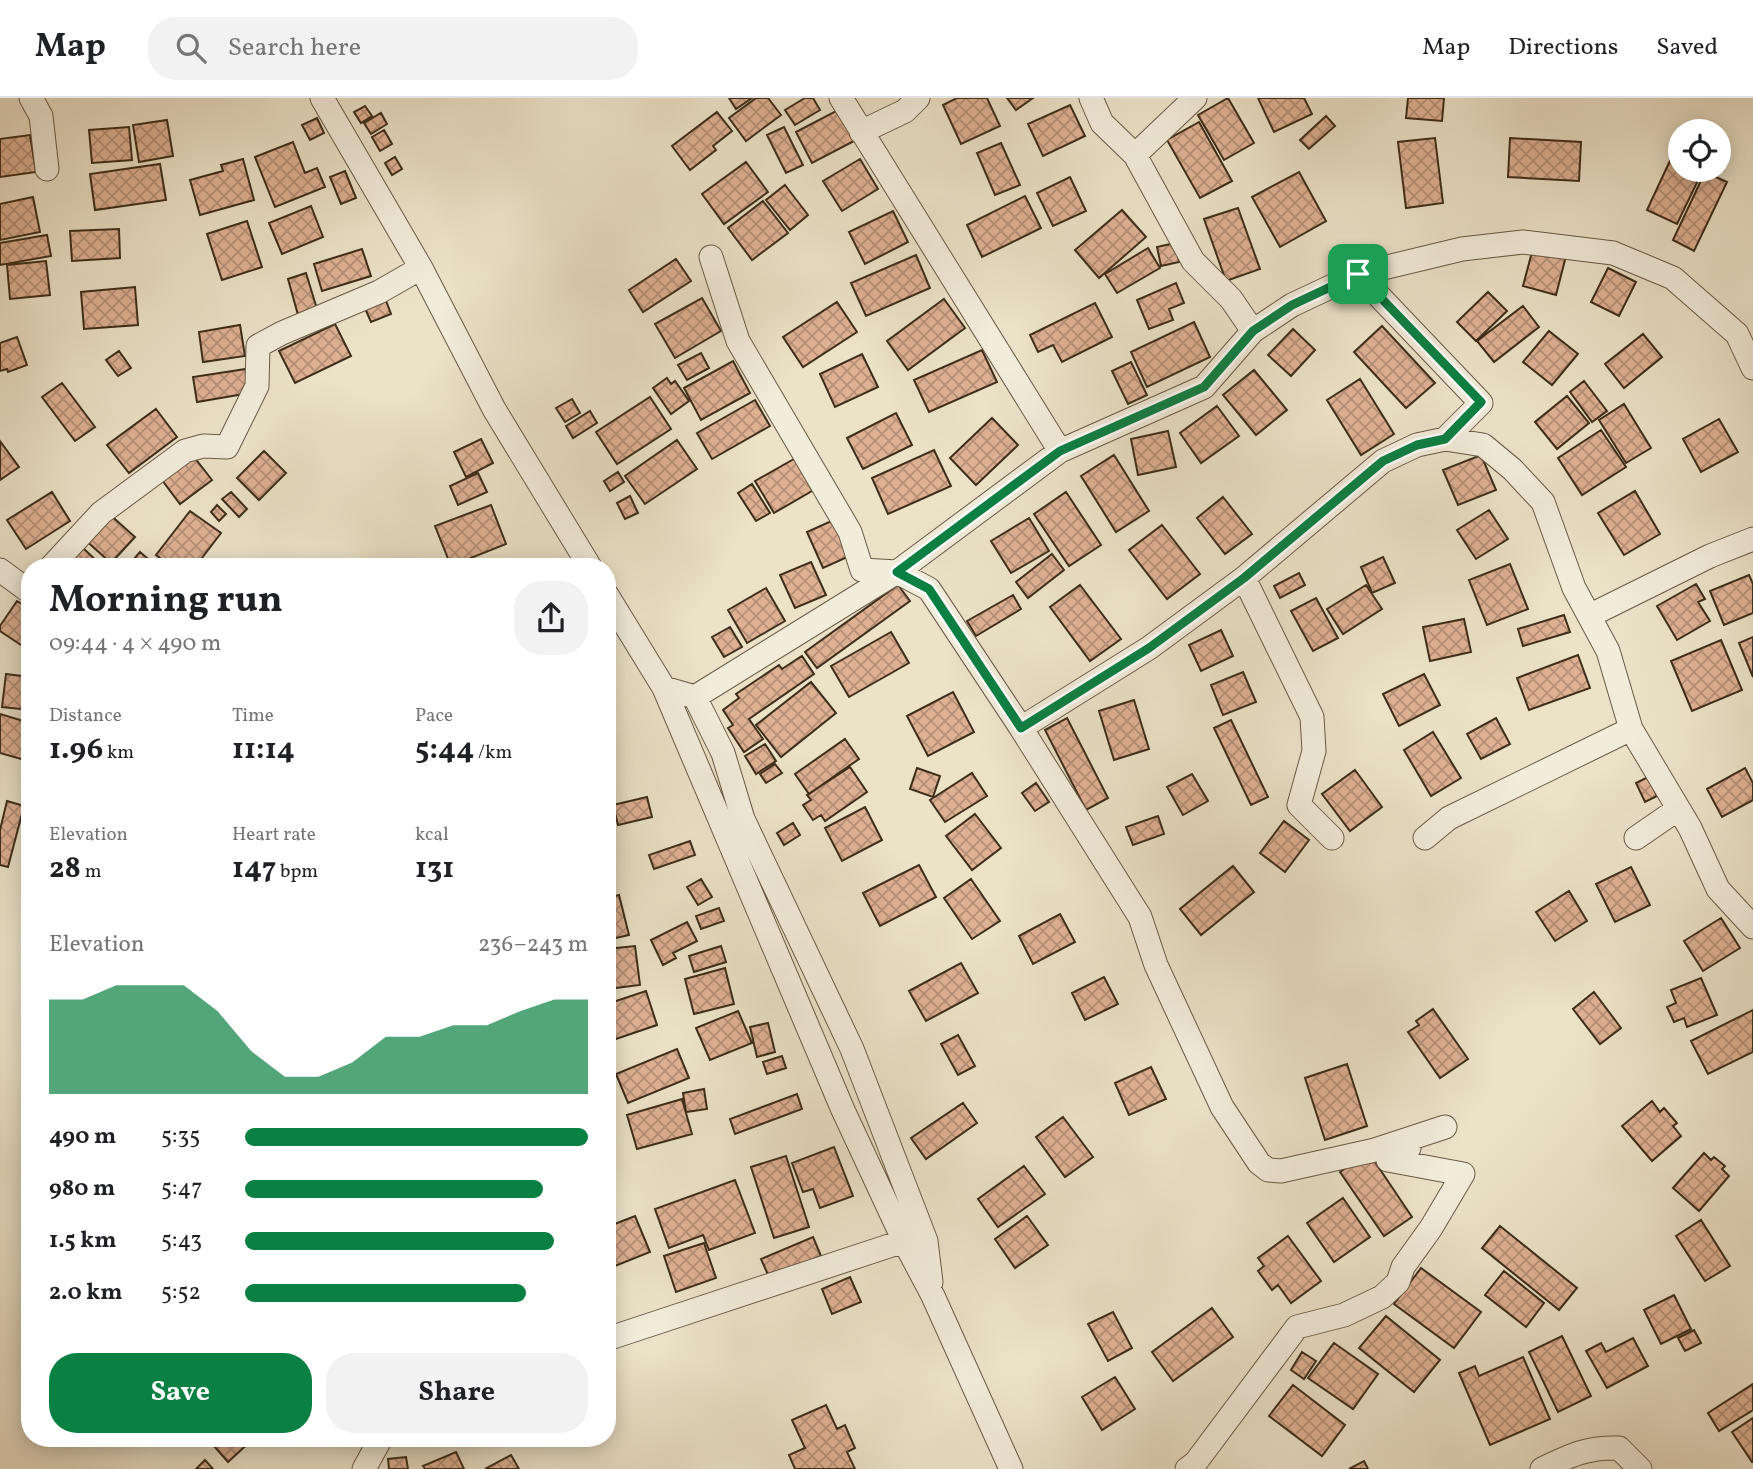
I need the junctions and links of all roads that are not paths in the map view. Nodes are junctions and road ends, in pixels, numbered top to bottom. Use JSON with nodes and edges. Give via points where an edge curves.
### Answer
{"nodes":[{"id":1,"x":32,"y":98,"type":"edge"},
{"id":2,"x":322,"y":98,"type":"edge"},
{"id":3,"x":841,"y":98,"type":"edge"},
{"id":4,"x":918,"y":98,"type":"edge"},
{"id":5,"x":1091,"y":98,"type":"edge"},
{"id":6,"x":1195,"y":98,"type":"edge"},
{"id":7,"x":861,"y":132,"type":"junction"},
{"id":8,"x":1135,"y":155,"type":"junction"},
{"id":9,"x":47,"y":169,"type":"dead end"},
{"id":10,"x":711,"y":257,"type":"dead end"},
{"id":11,"x":421,"y":268,"type":"junction"},
{"id":12,"x":1358,"y":274,"type":"junction"},
{"id":13,"x":1253,"y":331,"type":"junction"},
{"id":14,"x":1745,"y":332,"type":"edge"},
{"id":15,"x":1753,"y":368,"type":"edge"},
{"id":16,"x":1445,"y":439,"type":"junction"},
{"id":17,"x":1060,"y":451,"type":"junction"},
{"id":18,"x":1753,"y":539,"type":"edge"},
{"id":19,"x":59,"y":558,"type":"edge"},
{"id":20,"x":585,"y":558,"type":"edge"},
{"id":21,"x":0,"y":570,"type":"edge"},
{"id":22,"x":897,"y":572,"type":"junction"},
{"id":23,"x":1244,"y":578,"type":"junction"},
{"id":24,"x":21,"y":585,"type":"edge"},
{"id":25,"x":616,"y":610,"type":"edge"},
{"id":26,"x":1589,"y":616,"type":"junction"},
{"id":27,"x":664,"y":688,"type":"junction"},
{"id":28,"x":695,"y":697,"type":"junction"},
{"id":29,"x":1021,"y":728,"type":"junction"},
{"id":30,"x":1631,"y":729,"type":"junction"},
{"id":31,"x":1678,"y":808,"type":"junction"},
{"id":32,"x":1332,"y":838,"type":"dead end"},
{"id":33,"x":1426,"y":838,"type":"dead end"},
{"id":34,"x":1636,"y":838,"type":"dead end"},
{"id":35,"x":1753,"y":927,"type":"edge"},
{"id":36,"x":904,"y":1241,"type":"junction"},
{"id":37,"x":933,"y":1296,"type":"junction"},
{"id":38,"x":616,"y":1336,"type":"edge"},
{"id":39,"x":377,"y":1447,"type":"edge"},
{"id":40,"x":1012,"y":1468,"type":"edge"},
{"id":41,"x":364,"y":1469,"type":"edge"},
{"id":42,"x":1187,"y":1469,"type":"edge"},
{"id":43,"x":1542,"y":1469,"type":"edge"},
{"id":44,"x":1640,"y":1469,"type":"edge"}],
"edges":[{"from":1,"to":9,"type":"street","via":[[41,116]]},
{"from":2,"to":11,"type":"street"},
{"from":3,"to":7,"type":"street"},
{"from":4,"to":7,"type":"street","via":[[905,111]]},
{"from":5,"to":8,"type":"street","via":[[1102,123]]},
{"from":6,"to":8,"type":"street"},
{"from":7,"to":17,"type":"street"},
{"from":8,"to":13,"type":"street","via":[[1192,261],[1231,299]]},
{"from":10,"to":22,"type":"street","via":[[738,341],[850,532],[862,570]]},
{"from":11,"to":19,"type":"street","via":[[379,292],[258,346],[257,386],[227,447],[185,451],[101,513]]},
{"from":11,"to":20,"type":"street","via":[[494,409]]},
{"from":12,"to":13,"type":"street","via":[[1292,305]]},
{"from":12,"to":14,"type":"street","via":[[1462,249],[1524,242],[1613,253],[1673,278]]},
{"from":12,"to":16,"type":"street","via":[[1481,402]]},
{"from":13,"to":17,"type":"street","via":[[1204,387]]},
{"from":14,"to":15,"type":"street"},
{"from":16,"to":23,"type":"street","via":[[1417,445],[1383,461]]},
{"from":16,"to":26,"type":"street","via":[[1483,445],[1543,502]]},
{"from":17,"to":22,"type":"street"},
{"from":18,"to":26,"type":"street"},
{"from":21,"to":24,"type":"street"},
{"from":22,"to":28,"type":"street"},
{"from":22,"to":29,"type":"street","via":[[929,589]]},
{"from":23,"to":29,"type":"street","via":[[1149,648]]},
{"from":23,"to":32,"type":"street","via":[[1312,717],[1314,751],[1299,806]]},
{"from":25,"to":27,"type":"street"},
{"from":26,"to":30,"type":"street","via":[[1608,651]]},
{"from":27,"to":28,"type":"street"},
{"from":27,"to":36,"type":"street","via":[[843,1110]]},
{"from":28,"to":37,"type":"street","via":[[723,753],[743,819],[852,1049],[926,1241]]},
{"from":29,"to":42,"type":"street","via":[[1140,917],[1156,965],[1222,1107],[1259,1163],[1268,1170],[1281,1171],[1375,1150],[1446,1127],[1388,1160],[1464,1174],[1398,1282],[1382,1297],[1344,1315],[1297,1327]]},
{"from":30,"to":31,"type":"street"},
{"from":30,"to":33,"type":"street","via":[[1448,818]]},
{"from":31,"to":34,"type":"street"},
{"from":31,"to":35,"type":"street","via":[[1718,889]]},
{"from":36,"to":37,"type":"street"},
{"from":36,"to":38,"type":"street"},
{"from":37,"to":40,"type":"street"},
{"from":39,"to":41,"type":"street"},
{"from":43,"to":44,"type":"street","via":[[1597,1447],[1619,1448]]}]}
